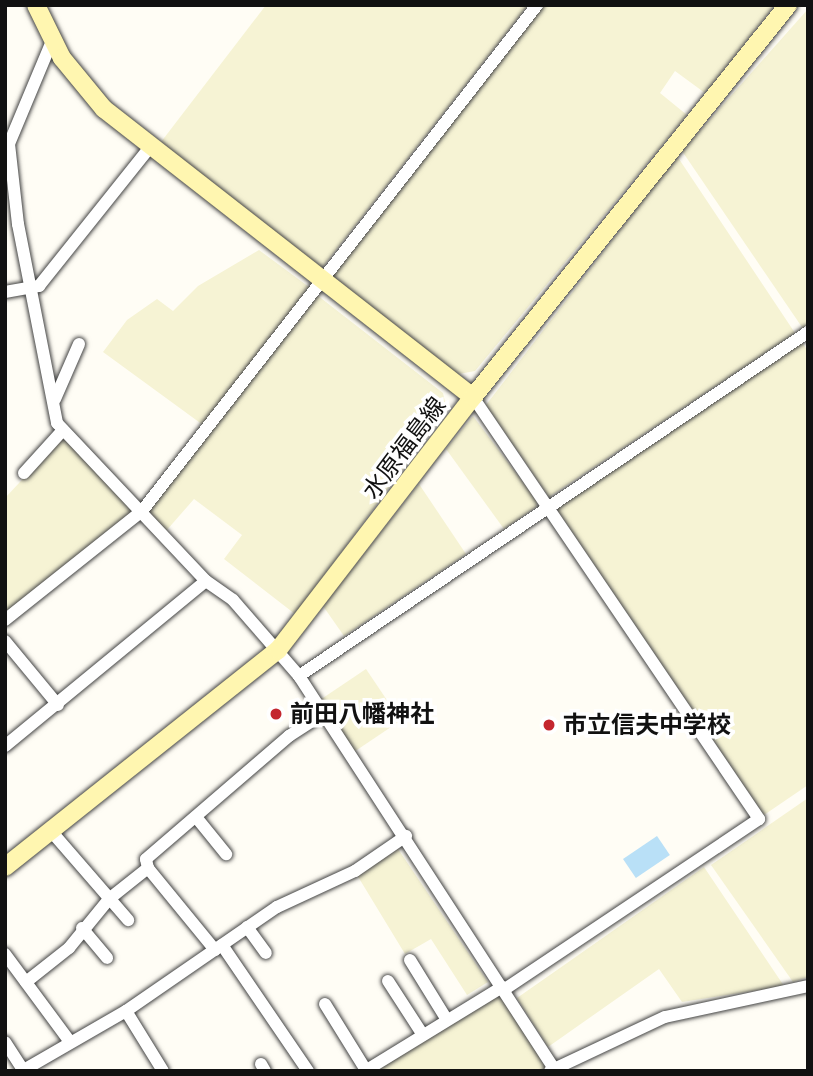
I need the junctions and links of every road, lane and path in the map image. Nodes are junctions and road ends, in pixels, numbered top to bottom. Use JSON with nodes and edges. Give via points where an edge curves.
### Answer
{"nodes":[{"id":1,"x":36,"y":5,"type":"edge"},
{"id":2,"x":537,"y":5,"type":"edge"},
{"id":3,"x":788,"y":5,"type":"edge"},
{"id":4,"x":52,"y":41,"type":"junction"},
{"id":5,"x":150,"y":147,"type":"junction"},
{"id":6,"x":322,"y":283,"type":"junction"},
{"id":7,"x":30,"y":289,"type":"junction"},
{"id":8,"x":5,"y":292,"type":"edge"},
{"id":9,"x":808,"y":332,"type":"edge"},
{"id":10,"x":79,"y":344,"type":"dead end"},
{"id":11,"x":473,"y":397,"type":"junction"},
{"id":12,"x":55,"y":399,"type":"junction"},
{"id":13,"x":63,"y":430,"type":"junction"},
{"id":14,"x":24,"y":473,"type":"dead end"},
{"id":15,"x":549,"y":508,"type":"junction"},
{"id":16,"x":142,"y":511,"type":"junction"},
{"id":17,"x":206,"y":581,"type":"junction"},
{"id":18,"x":5,"y":620,"type":"edge"},
{"id":19,"x":5,"y":641,"type":"edge"},
{"id":20,"x":278,"y":650,"type":"junction"},
{"id":21,"x":299,"y":676,"type":"junction"},
{"id":22,"x":58,"y":705,"type":"junction"},
{"id":23,"x":323,"y":714,"type":"junction"},
{"id":24,"x":5,"y":746,"type":"edge"},
{"id":25,"x":196,"y":817,"type":"junction"},
{"id":26,"x":51,"y":831,"type":"junction"},
{"id":27,"x":406,"y":836,"type":"junction"},
{"id":28,"x":226,"y":854,"type":"dead end"},
{"id":29,"x":5,"y":867,"type":"edge"},
{"id":30,"x":148,"y":868,"type":"junction"},
{"id":31,"x":109,"y":899,"type":"junction"},
{"id":32,"x":128,"y":920,"type":"dead end"},
{"id":33,"x":247,"y":927,"type":"junction"},
{"id":34,"x":82,"y":928,"type":"junction"},
{"id":35,"x":219,"y":948,"type":"junction"},
{"id":36,"x":266,"y":953,"type":"dead end"},
{"id":37,"x":5,"y":954,"type":"edge"},
{"id":38,"x":107,"y":958,"type":"dead end"},
{"id":39,"x":410,"y":960,"type":"dead end"},
{"id":40,"x":388,"y":981,"type":"dead end"},
{"id":41,"x":26,"y":982,"type":"junction"},
{"id":42,"x":808,"y":986,"type":"edge"},
{"id":43,"x":503,"y":989,"type":"junction"},
{"id":44,"x":325,"y":1004,"type":"dead end"},
{"id":45,"x":126,"y":1011,"type":"junction"},
{"id":46,"x":447,"y":1020,"type":"junction"},
{"id":47,"x":423,"y":1035,"type":"junction"},
{"id":48,"x":5,"y":1042,"type":"edge"},
{"id":49,"x":70,"y":1042,"type":"junction"},
{"id":50,"x":23,"y":1070,"type":"edge"},
{"id":51,"x":554,"y":1070,"type":"edge"},
{"id":52,"x":163,"y":1071,"type":"edge"},
{"id":53,"x":308,"y":1071,"type":"edge"},
{"id":54,"x":366,"y":1071,"type":"edge"}],
"edges":[{"from":1,"to":4,"type":"main road"},
{"from":2,"to":6,"type":"street"},
{"from":3,"to":11,"type":"main road","name":"水原福島線"},
{"from":4,"to":5,"type":"main road","via":[[87,91]]},
{"from":4,"to":7,"type":"street","via":[[9,144]]},
{"from":5,"to":6,"type":"main road"},
{"from":5,"to":7,"type":"street","via":[[40,286]]},
{"from":6,"to":11,"type":"main road"},
{"from":6,"to":16,"type":"street"},
{"from":7,"to":8,"type":"street"},
{"from":7,"to":12,"type":"street"},
{"from":9,"to":15,"type":"street"},
{"from":10,"to":12,"type":"street"},
{"from":11,"to":15,"type":"street"},
{"from":11,"to":20,"type":"main road","name":"水原福島線"},
{"from":12,"to":13,"type":"street","via":[[56,419]]},
{"from":13,"to":14,"type":"street"},
{"from":13,"to":16,"type":"street"},
{"from":15,"to":21,"type":"street"},
{"from":15,"to":43,"type":"street","via":[[759,819]]},
{"from":16,"to":17,"type":"street"},
{"from":16,"to":18,"type":"street"},
{"from":17,"to":20,"type":"street","via":[[233,600]]},
{"from":17,"to":22,"type":"street"},
{"from":19,"to":22,"type":"street"},
{"from":20,"to":21,"type":"street"},
{"from":20,"to":26,"type":"main road","name":"水原福島線"},
{"from":21,"to":23,"type":"street"},
{"from":22,"to":24,"type":"street"},
{"from":23,"to":25,"type":"street","via":[[289,736]]},
{"from":23,"to":27,"type":"street"},
{"from":25,"to":28,"type":"street"},
{"from":25,"to":30,"type":"street","via":[[146,859]]},
{"from":26,"to":29,"type":"main road","name":"水原福島線"},
{"from":26,"to":31,"type":"street"},
{"from":27,"to":33,"type":"street","via":[[355,871],[277,907]]},
{"from":27,"to":43,"type":"street"},
{"from":30,"to":31,"type":"street"},
{"from":30,"to":35,"type":"street"},
{"from":31,"to":32,"type":"street"},
{"from":31,"to":34,"type":"street"},
{"from":33,"to":35,"type":"street"},
{"from":33,"to":36,"type":"street"},
{"from":34,"to":38,"type":"street"},
{"from":34,"to":41,"type":"street","via":[[69,948]]},
{"from":35,"to":45,"type":"street"},
{"from":35,"to":53,"type":"street"},
{"from":37,"to":41,"type":"street"},
{"from":39,"to":46,"type":"street"},
{"from":40,"to":47,"type":"street"},
{"from":41,"to":49,"type":"street"},
{"from":42,"to":51,"type":"street","via":[[665,1017]]},
{"from":43,"to":46,"type":"street"},
{"from":43,"to":51,"type":"street"},
{"from":44,"to":54,"type":"street"},
{"from":45,"to":49,"type":"street"},
{"from":45,"to":52,"type":"street"},
{"from":46,"to":47,"type":"street"},
{"from":47,"to":54,"type":"street"},
{"from":48,"to":50,"type":"street"},
{"from":49,"to":50,"type":"street"}]}
